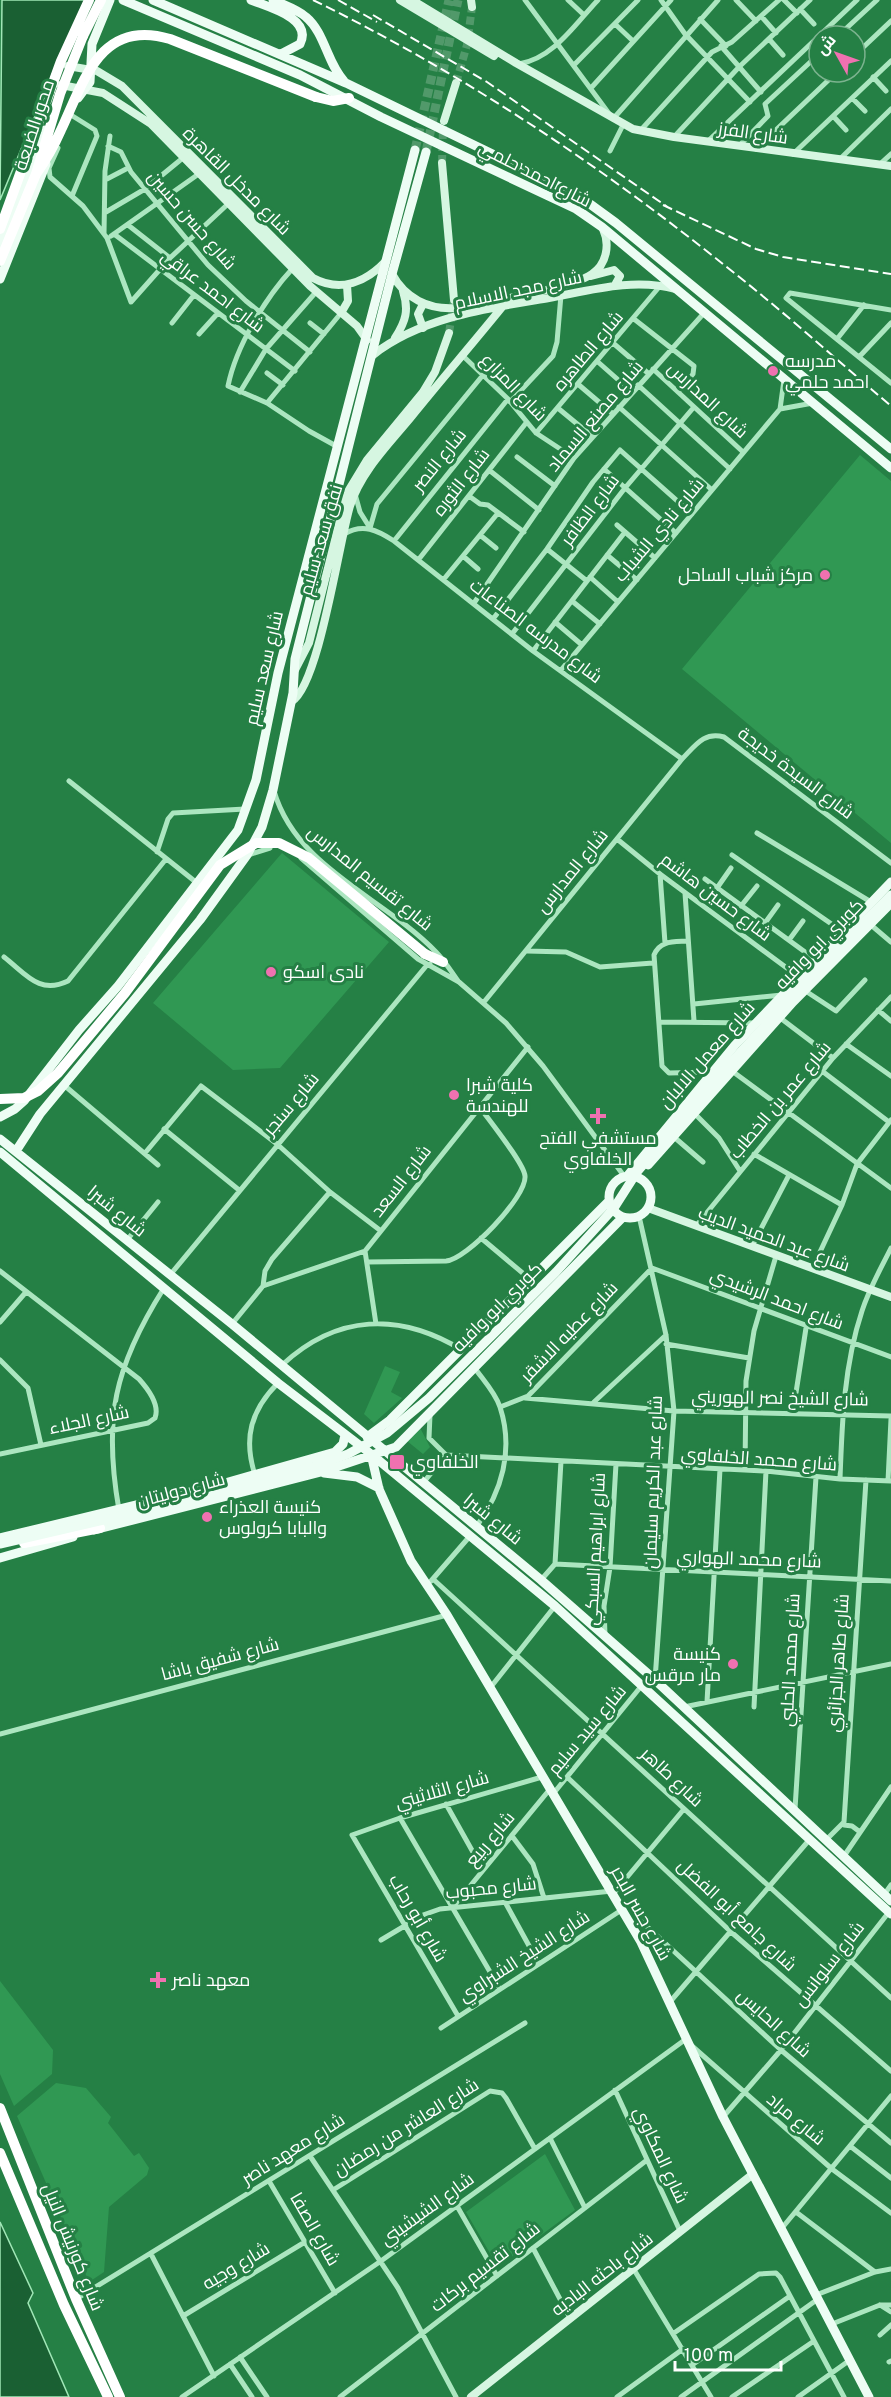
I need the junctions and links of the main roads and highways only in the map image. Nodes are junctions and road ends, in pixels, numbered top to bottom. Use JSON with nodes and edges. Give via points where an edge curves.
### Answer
{"nodes":[{"id":1,"x":89,"y":0,"type":"edge"},
{"id":2,"x":99,"y":0,"type":"edge"},
{"id":3,"x":110,"y":0,"type":"edge"},
{"id":4,"x":123,"y":0,"type":"edge"},
{"id":5,"x":153,"y":0,"type":"edge"},
{"id":6,"x":251,"y":0,"type":"edge"},
{"id":7,"x":273,"y":0,"type":"edge"},
{"id":8,"x":281,"y":54,"type":"junction"},
{"id":9,"x":346,"y":83,"type":"junction"},
{"id":10,"x":349,"y":98,"type":"junction"},
{"id":11,"x":415,"y":150,"type":"tunnel mouth"},
{"id":12,"x":426,"y":152,"type":"tunnel mouth"},
{"id":13,"x":36,"y":174,"type":"junction"},
{"id":14,"x":0,"y":229,"type":"edge"},
{"id":15,"x":0,"y":246,"type":"edge"},
{"id":16,"x":0,"y":261,"type":"edge"},
{"id":17,"x":0,"y":279,"type":"edge"},
{"id":18,"x":891,"y":448,"type":"edge"},
{"id":19,"x":891,"y":468,"type":"edge"},
{"id":20,"x":294,"y":671,"type":"junction"},
{"id":21,"x":278,"y":672,"type":"junction"},
{"id":22,"x":269,"y":718,"type":"junction"},
{"id":23,"x":286,"y":721,"type":"junction"},
{"id":24,"x":891,"y":882,"type":"edge"},
{"id":25,"x":875,"y":899,"type":"junction"},
{"id":26,"x":890,"y":901,"type":"edge"},
{"id":27,"x":181,"y":907,"type":"junction"},
{"id":28,"x":200,"y":920,"type":"junction"},
{"id":29,"x":443,"y":962,"type":"road end"},
{"id":30,"x":0,"y":1099,"type":"edge"},
{"id":31,"x":0,"y":1117,"type":"edge"},
{"id":32,"x":0,"y":1139,"type":"edge"},
{"id":33,"x":16,"y":1151,"type":"junction"},
{"id":34,"x":0,"y":1152,"type":"edge"},
{"id":35,"x":630,"y":1176,"type":"junction"},
{"id":36,"x":609,"y":1201,"type":"junction"},
{"id":37,"x":623,"y":1217,"type":"junction"},
{"id":38,"x":217,"y":1312,"type":"junction"},
{"id":39,"x":207,"y":1324,"type":"junction"},
{"id":40,"x":244,"y":1335,"type":"junction"},
{"id":41,"x":234,"y":1346,"type":"junction"},
{"id":42,"x":345,"y":1435,"type":"junction"},
{"id":43,"x":368,"y":1437,"type":"junction"},
{"id":44,"x":386,"y":1451,"type":"junction"},
{"id":45,"x":371,"y":1454,"type":"junction"},
{"id":46,"x":321,"y":1472,"type":"junction"},
{"id":47,"x":379,"y":1489,"type":"junction"},
{"id":48,"x":100,"y":1528,"type":"junction"},
{"id":49,"x":0,"y":1538,"type":"edge"},
{"id":50,"x":0,"y":1545,"type":"edge"},
{"id":51,"x":0,"y":1558,"type":"edge"},
{"id":52,"x":888,"y":1898,"type":"edge"},
{"id":53,"x":890,"y":1913,"type":"edge"},
{"id":54,"x":0,"y":2108,"type":"edge"},
{"id":55,"x":2,"y":2158,"type":"edge"},
{"id":56,"x":108,"y":2397,"type":"edge"},
{"id":57,"x":120,"y":2397,"type":"edge"},
{"id":58,"x":869,"y":2397,"type":"edge"}],
"edges":[{"from":1,"to":14,"type":"highway","name":"محور الضبعة"},
{"from":2,"to":13,"type":"highway","name":"محور الضبعة","bridge":true,"via":[[60,94]]},
{"from":2,"to":15,"type":"main road","via":[[68,66]]},
{"from":3,"to":17,"type":"main road","via":[[94,36],[92,78],[66,116]]},
{"from":4,"to":10,"type":"main road","name":"شارع احمد حلمي"},
{"from":5,"to":8,"type":"main road","name":"شارع احمد حلمي"},
{"from":6,"to":8,"type":"main road","via":[[290,17],[302,28],[300,44]]},
{"from":7,"to":9,"type":"main road","via":[[310,21],[332,65]]},
{"from":8,"to":9,"type":"main road","name":"شارع احمد حلمي"},
{"from":9,"to":18,"type":"main road","name":"شارع احمد حلمي","via":[[579,196]]},
{"from":10,"to":13,"type":"highway","bridge":true,"via":[[333,101],[316,97],[152,34],[125,38],[90,65],[56,142]]},
{"from":10,"to":19,"type":"main road","name":"شارع احمد حلمي","via":[[381,117],[576,209],[784,376]]},
{"from":11,"to":21,"type":"main road","name":"شارع سعد سليم"},
{"from":12,"to":20,"type":"main road","name":"شارع سعد سليم"},
{"from":13,"to":16,"type":"highway","name":"محور الضبعة","bridge":true},
{"from":20,"to":21,"type":"main road","via":[[286,675]]},
{"from":20,"to":23,"type":"main road","name":"شارع سعد سليم"},
{"from":21,"to":22,"type":"main road","name":"شارع سعد سليم"},
{"from":22,"to":23,"type":"main road","via":[[278,716]]},
{"from":22,"to":27,"type":"main road","name":"شارع سعد سليم","via":[[258,770],[233,839]]},
{"from":23,"to":28,"type":"main road","name":"شارع سعد سليم","via":[[262,827],[247,855]]},
{"from":24,"to":25,"type":"main road","name":"شارع معمل الالبان"},
{"from":25,"to":26,"type":"main road"},
{"from":25,"to":35,"type":"main road","name":"شارع معمل الالبان","via":[[712,1072]]},
{"from":26,"to":35,"type":"main road","name":"شارع معمل الالبان","via":[[779,1017],[674,1137]]},
{"from":26,"to":50,"type":"main road","name":"كوبري ابو وافيه","bridge":true,"via":[[795,992],[722,1072],[637,1172],[607,1217],[509,1320],[399,1425],[358,1450],[315,1466]]},
{"from":27,"to":28,"type":"main road","via":[[189,918]]},
{"from":27,"to":31,"type":"main road","name":"شارع سعد سليم","via":[[24,1101]]},
{"from":28,"to":33,"type":"main road","name":"شارع سعد سليم","via":[[30,1128]]},
{"from":29,"to":30,"type":"highway","bridge":true,"via":[[425,954],[309,858],[279,843],[256,843],[220,865],[125,993],[58,1073],[24,1098]]},
{"from":32,"to":33,"type":"main road","name":"شارع شبرا"},
{"from":33,"to":38,"type":"main road","name":"شارع شبرا"},
{"from":34,"to":39,"type":"main road","name":"شارع شبرا"},
{"from":35,"to":36,"type":"main road","via":[[611,1186]]},
{"from":35,"to":37,"type":"main road","via":[[650,1190],[648,1208],[639,1216]]},
{"from":36,"to":37,"type":"main road","via":[[614,1212]]},
{"from":36,"to":43,"type":"main road","via":[[462,1350]]},
{"from":37,"to":44,"type":"main road","via":[[403,1441]]},
{"from":38,"to":39,"type":"main road","via":[[215,1321]]},
{"from":38,"to":40,"type":"main road","name":"شارع شبرا"},
{"from":39,"to":41,"type":"main road","name":"شارع شبرا"},
{"from":40,"to":41,"type":"main road"},
{"from":40,"to":43,"type":"main road","name":"شارع شبرا"},
{"from":41,"to":42,"type":"main road","name":"شارع شبرا"},
{"from":42,"to":45,"type":"main road","name":"شارع شبرا"},
{"from":42,"to":49,"type":"main road","name":"شارع دوليتان","via":[[341,1448],[335,1452]]},
{"from":43,"to":44,"type":"main road","name":"شارع شبرا"},
{"from":44,"to":45,"type":"main road"},
{"from":44,"to":52,"type":"main road","name":"شارع شبرا","via":[[655,1680]]},
{"from":45,"to":46,"type":"main road","name":"شارع دوليتان"},
{"from":45,"to":47,"type":"main road","name":"شارع جسر البحر"},
{"from":45,"to":53,"type":"main road","name":"شارع شبرا","via":[[555,1606]]},
{"from":46,"to":47,"type":"main road","via":[[357,1477]]},
{"from":46,"to":48,"type":"main road","name":"شارع دوليتان"},
{"from":47,"to":58,"type":"main road","name":"شارع جسر البحر","via":[[411,1561],[430,1582],[641,1942],[723,2117]]},
{"from":48,"to":50,"type":"highway"},
{"from":48,"to":51,"type":"main road","name":"شارع دوليتان"},
{"from":54,"to":57,"type":"highway","name":"شارع كورنيش النيل","via":[[76,2299]]},
{"from":55,"to":56,"type":"highway","name":"شارع كورنيش النيل"}]}
